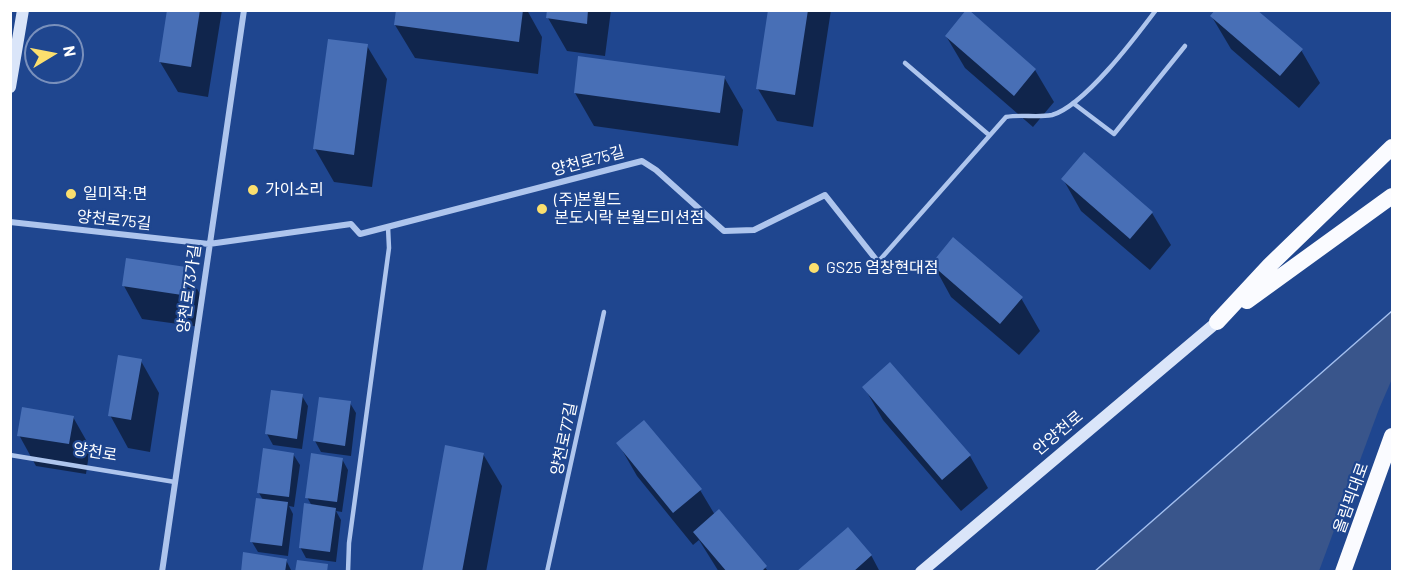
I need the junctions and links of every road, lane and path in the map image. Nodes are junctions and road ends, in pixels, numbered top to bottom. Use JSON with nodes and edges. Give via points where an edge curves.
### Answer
{"nodes":[{"id":1,"x":23,"y":10,"type":"edge"},
{"id":2,"x":244,"y":10,"type":"edge"},
{"id":3,"x":1156,"y":10,"type":"edge"},
{"id":4,"x":1185,"y":46,"type":"dead end"},
{"id":5,"x":905,"y":63,"type":"dead end"},
{"id":6,"x":10,"y":87,"type":"edge"},
{"id":7,"x":1073,"y":103,"type":"junction"},
{"id":8,"x":989,"y":135,"type":"junction"},
{"id":9,"x":1392,"y":147,"type":"edge"},
{"id":10,"x":1392,"y":196,"type":"edge"},
{"id":11,"x":10,"y":222,"type":"edge"},
{"id":12,"x":388,"y":227,"type":"junction"},
{"id":13,"x":209,"y":244,"type":"junction"},
{"id":14,"x":878,"y":262,"type":"joint"},
{"id":15,"x":604,"y":312,"type":"dead end"},
{"id":16,"x":1217,"y":322,"type":"junction"},
{"id":17,"x":1392,"y":436,"type":"edge"},
{"id":18,"x":10,"y":455,"type":"edge"},
{"id":19,"x":175,"y":482,"type":"junction"},
{"id":20,"x":162,"y":572,"type":"edge"},
{"id":21,"x":348,"y":572,"type":"edge"},
{"id":22,"x":547,"y":572,"type":"edge"},
{"id":23,"x":921,"y":572,"type":"edge"},
{"id":24,"x":1342,"y":572,"type":"edge"}],
"edges":[{"from":1,"to":6,"type":"main road"},
{"from":2,"to":13,"type":"street","name":"양천로73가길"},
{"from":3,"to":7,"type":"lane"},
{"from":4,"to":7,"type":"lane","via":[[1114,134]]},
{"from":5,"to":8,"type":"lane"},
{"from":7,"to":8,"type":"lane","via":[[1054,114],[1006,117]]},
{"from":8,"to":14,"type":"lane"},
{"from":9,"to":16,"type":"highway"},
{"from":10,"to":16,"type":"highway"},
{"from":11,"to":13,"type":"street","name":"양천로75길"},
{"from":12,"to":13,"type":"street","name":"양천로75길","via":[[360,234],[351,224]]},
{"from":12,"to":14,"type":"street","name":"양천로75길","via":[[642,161],[724,231],[754,230],[825,195]]},
{"from":12,"to":21,"type":"lane","via":[[389,248]]},
{"from":13,"to":19,"type":"street","name":"양천로73가길"},
{"from":15,"to":22,"type":"lane","name":"양천로77길"},
{"from":16,"to":23,"type":"main road","name":"안양천로"},
{"from":17,"to":24,"type":"highway","name":"올림픽대로"},
{"from":18,"to":19,"type":"lane","name":"양천로"},
{"from":19,"to":20,"type":"street","name":"양천로73가길"}]}
